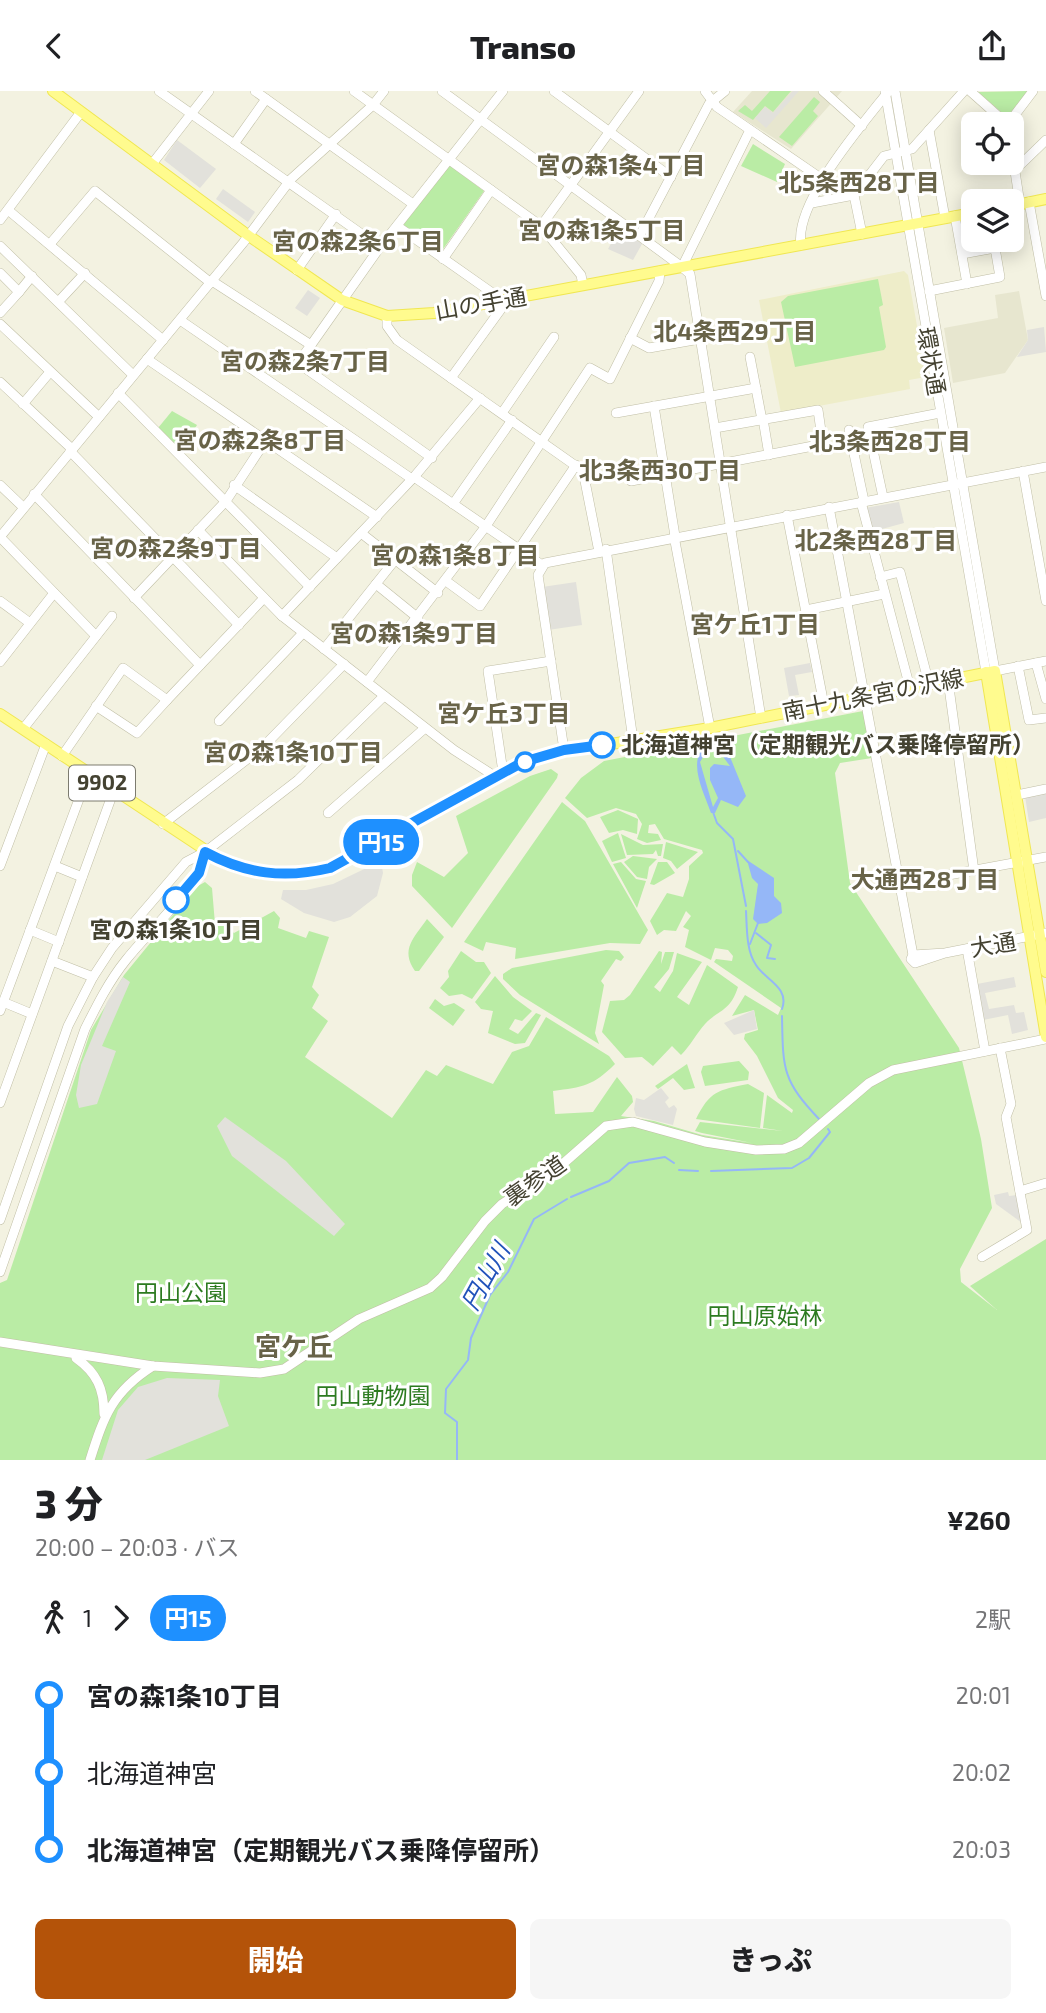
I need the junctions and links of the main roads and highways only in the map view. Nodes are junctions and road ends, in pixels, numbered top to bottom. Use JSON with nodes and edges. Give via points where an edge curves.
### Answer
{"nodes":[{"id":1,"x":60,"y":93,"type":"edge"},
{"id":2,"x":1046,"y":199,"type":"edge"},
{"id":3,"x":1024,"y":203,"type":"edge"},
{"id":4,"x":961,"y":215,"type":"edge"},
{"id":5,"x":990,"y":671,"type":"junction"},
{"id":6,"x":0,"y":715,"type":"edge"},
{"id":7,"x":1023,"y":861,"type":"junction"},
{"id":8,"x":1041,"y":936,"type":"edge"},
{"id":9,"x":1046,"y":972,"type":"edge"},
{"id":10,"x":1046,"y":1038,"type":"edge"}],
"edges":[{"from":1,"to":4,"type":"main road","name":"山の手通","via":[[297,270],[342,300],[387,316],[434,313]]},
{"from":2,"to":3,"type":"main road"},
{"from":5,"to":6,"type":"main road","name":"南十九条宮の沢線","number":"9902","via":[[710,728],[564,750],[523,762],[330,868],[308,873],[264,874],[225,863]]},
{"from":5,"to":7,"type":"main road","name":"南十九条宮の沢線"},
{"from":5,"to":7,"type":"main road","name":"南十九条宮の沢線","via":[[1017,795]]},
{"from":7,"to":8,"type":"main road","name":"南十九条宮の沢線"},
{"from":8,"to":9,"type":"main road","name":"南十九条宮の沢線"},
{"from":8,"to":10,"type":"main road","name":"南十九条宮の沢線"}]}
